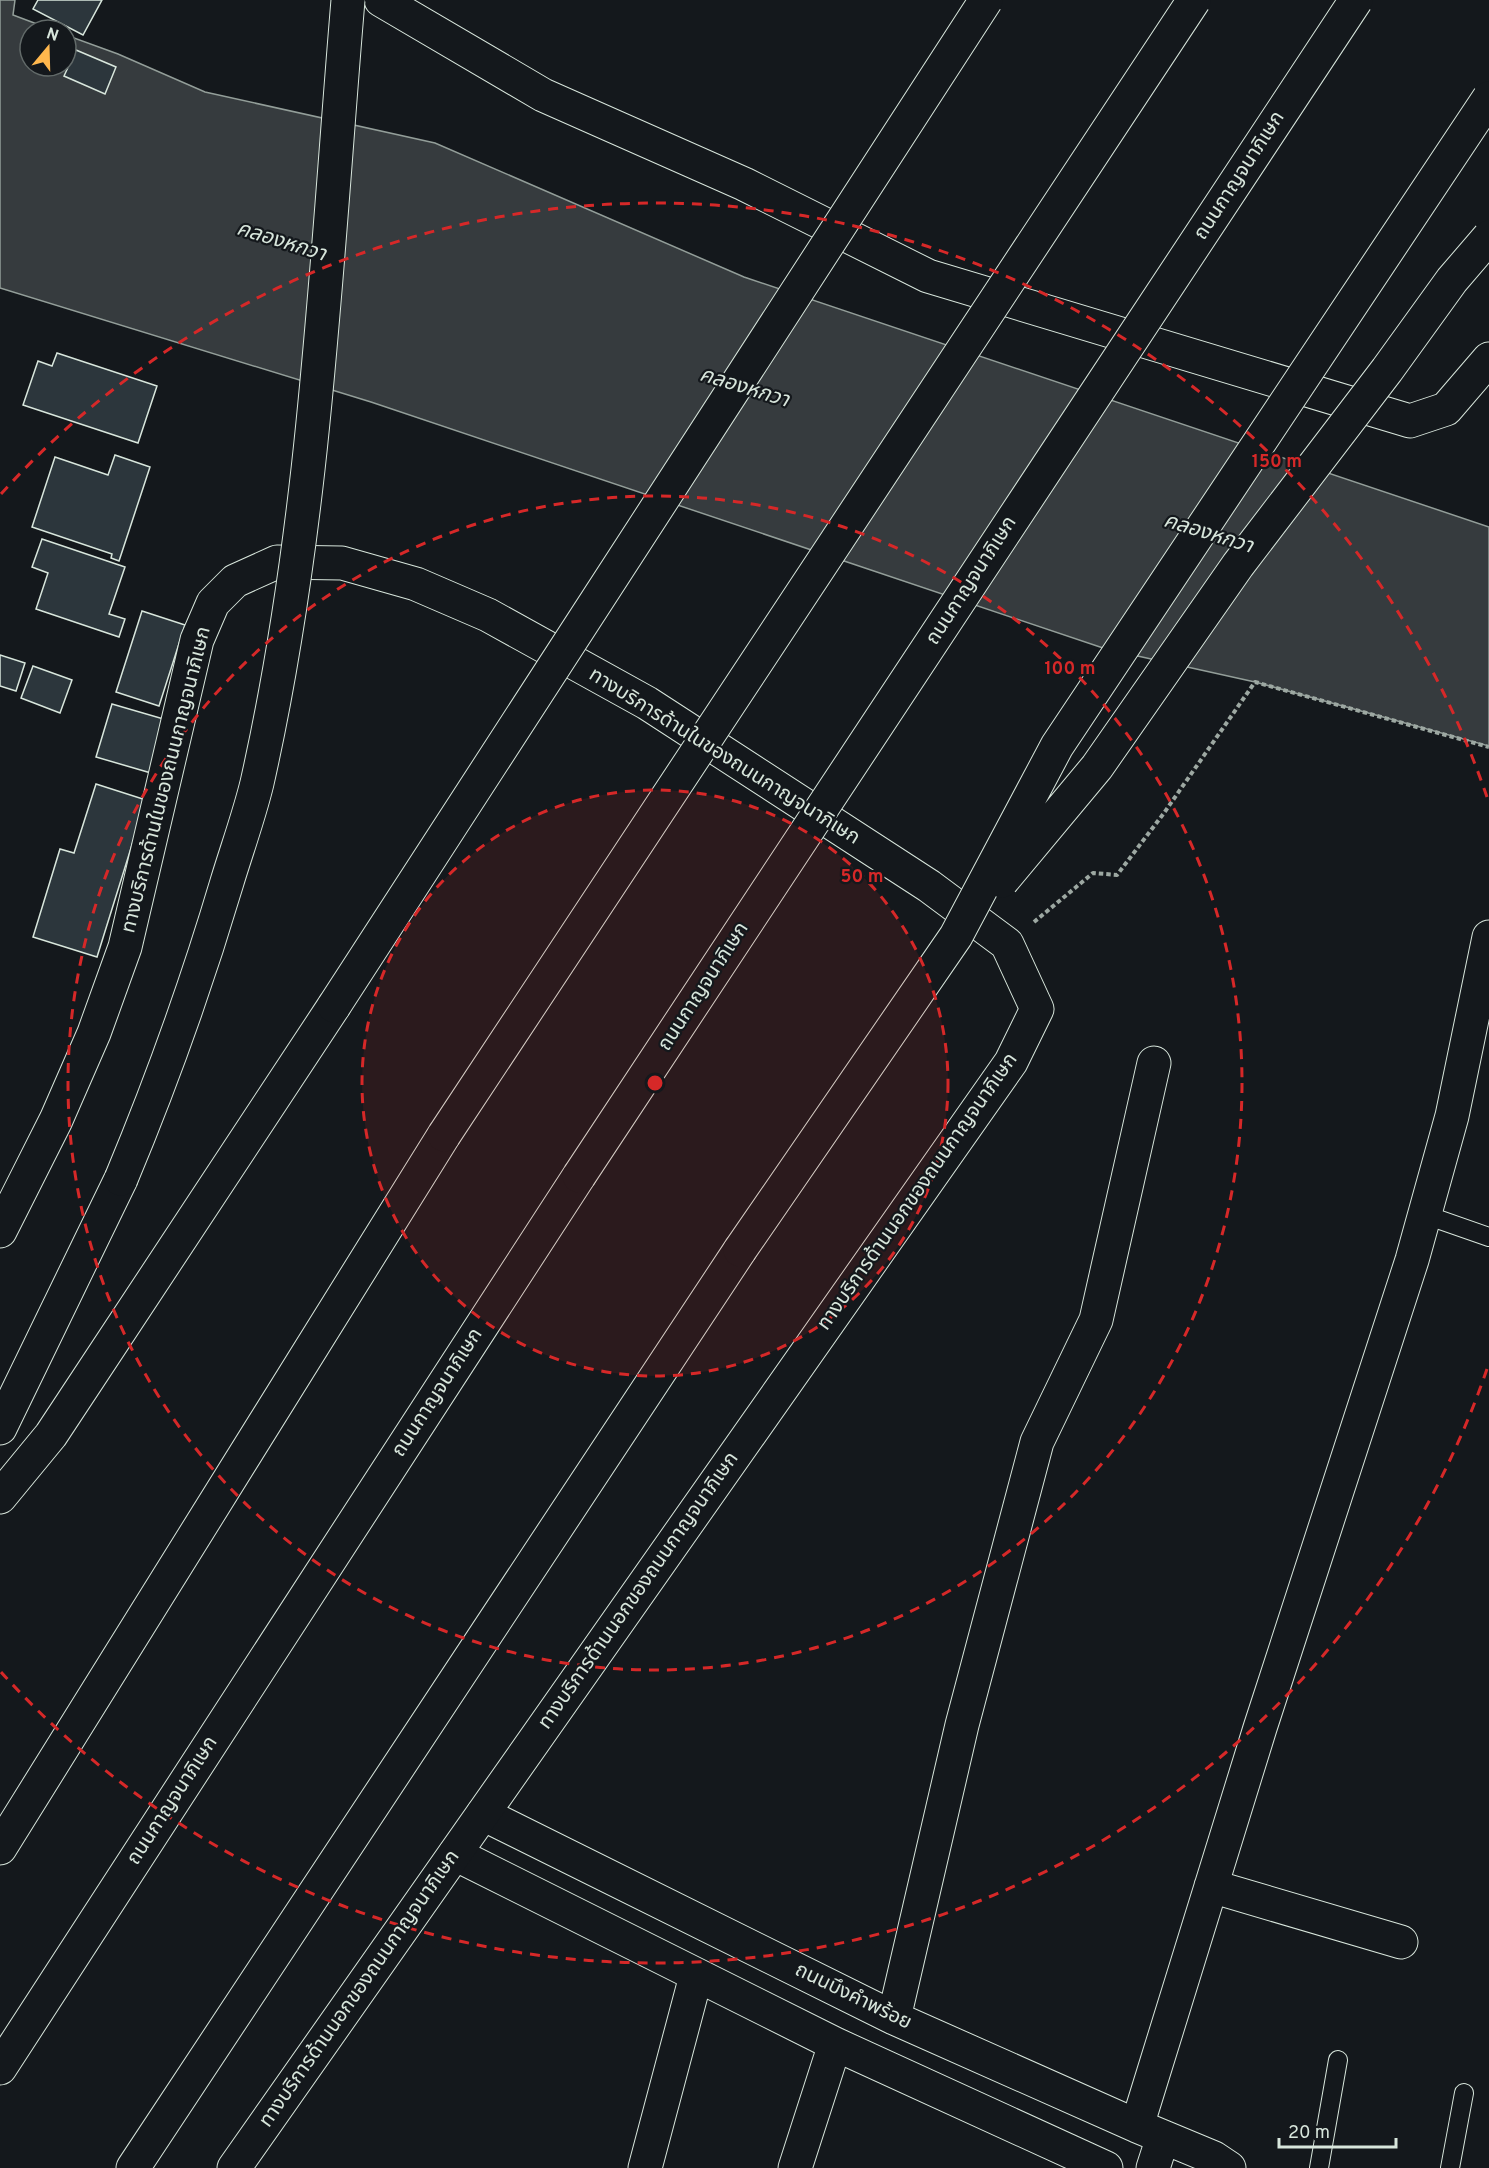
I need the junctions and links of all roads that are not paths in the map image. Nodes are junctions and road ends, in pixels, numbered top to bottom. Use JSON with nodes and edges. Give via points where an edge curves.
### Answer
{"nodes":[{"id":1,"x":348,"y":0,"type":"edge"},
{"id":2,"x":381,"y":0,"type":"edge"},
{"id":3,"x":986,"y":0,"type":"edge"},
{"id":4,"x":1194,"y":0,"type":"edge"},
{"id":5,"x":1356,"y":0,"type":"edge"},
{"id":6,"x":1489,"y":98,"type":"edge"},
{"id":7,"x":1489,"y":237,"type":"edge"},
{"id":8,"x":1489,"y":359,"type":"edge"},
{"id":9,"x":956,"y":936,"type":"junction"},
{"id":10,"x":1489,"y":937,"type":"edge"},
{"id":11,"x":1037,"y":1009,"type":"joint"},
{"id":12,"x":1154,"y":1063,"type":"dead end"},
{"id":13,"x":1423,"y":1214,"type":"junction"},
{"id":14,"x":0,"y":1231,"type":"edge"},
{"id":15,"x":1489,"y":1237,"type":"edge"},
{"id":16,"x":0,"y":1428,"type":"edge"},
{"id":17,"x":0,"y":1497,"type":"edge"},
{"id":18,"x":483,"y":1814,"type":"junction"},
{"id":19,"x":0,"y":1848,"type":"edge"},
{"id":20,"x":455,"y":1854,"type":"junction"},
{"id":21,"x":1211,"y":1886,"type":"junction"},
{"id":22,"x":1401,"y":1942,"type":"dead end"},
{"id":23,"x":696,"y":1976,"type":"junction"},
{"id":24,"x":894,"y":2018,"type":"junction"},
{"id":25,"x":835,"y":2044,"type":"junction"},
{"id":26,"x":1338,"y":2060,"type":"dead end"},
{"id":27,"x":0,"y":2068,"type":"edge"},
{"id":28,"x":1464,"y":2093,"type":"dead end"},
{"id":29,"x":1150,"y":2131,"type":"junction"},
{"id":30,"x":1218,"y":2164,"type":"edge"},
{"id":31,"x":133,"y":2168,"type":"edge"},
{"id":32,"x":234,"y":2168,"type":"edge"},
{"id":33,"x":645,"y":2168,"type":"edge"},
{"id":34,"x":795,"y":2168,"type":"edge"},
{"id":35,"x":1106,"y":2168,"type":"edge"},
{"id":36,"x":1153,"y":2168,"type":"edge"},
{"id":37,"x":1319,"y":2168,"type":"edge"},
{"id":38,"x":1450,"y":2168,"type":"edge"}],
"edges":[{"from":1,"to":16,"type":"main road","bridge":true,"via":[[304,513],[283,652],[256,786],[183,1024],[121,1179]]},
{"from":2,"to":8,"type":"main road","via":[[543,95],[744,184],[928,276],[1410,421],[1446,409]]},
{"from":3,"to":17,"type":"main road","bridge":true,"via":[[334,1006],[51,1435]]},
{"from":4,"to":19,"type":"main road","bridge":true,"via":[[444,1135]]},
{"from":5,"to":27,"type":"main road","name":"ถนนกาญจนาภิเษก","bridge":true,"via":[[579,1176]]},
{"from":6,"to":9,"type":"main road","bridge":true,"via":[[1057,746]]},
{"from":7,"to":9,"type":"main road","bridge":true,"via":[[1452,280],[1238,566],[1096,767]]},
{"from":9,"to":31,"type":"main road","bridge":true,"via":[[740,1250]]},
{"from":10,"to":13,"type":"main road","via":[[1452,1116]]},
{"from":11,"to":14,"type":"main road","name":"ทางบริการด้านในของถนนกาญจนาภิเษก","via":[[1006,944],[929,886],[647,703],[488,615],[417,584],[342,563],[277,562],[235,581],[213,603],[197,640],[125,947],[94,1033],[56,1120]]},
{"from":11,"to":18,"type":"main road","name":"ทางบริการด้านนอกของถนนกาญจนาภิเษก","via":[[1011,1062]]},
{"from":12,"to":24,"type":"main road","via":[[1096,1320],[1036,1442],[962,1725]]},
{"from":13,"to":15,"type":"lane"},
{"from":13,"to":21,"type":"main road","via":[[1412,1260]]},
{"from":18,"to":20,"type":"main road","name":"ทางบริการด้านนอกของถนนกาญจนาภิเษก"},
{"from":18,"to":24,"type":"main road","name":"ถนนบึงคำพร้อย"},
{"from":20,"to":23,"type":"main road"},
{"from":20,"to":32,"type":"main road","name":"ทางบริการด้านนอกของถนนกาญจนาภิเษก"},
{"from":21,"to":22,"type":"main road"},
{"from":21,"to":29,"type":"main road"},
{"from":23,"to":25,"type":"main road"},
{"from":23,"to":33,"type":"main road"},
{"from":24,"to":29,"type":"main road","name":"ถนนบึงคำพร้อย"},
{"from":25,"to":34,"type":"main road"},
{"from":25,"to":35,"type":"main road"},
{"from":26,"to":37,"type":"lane"},
{"from":28,"to":38,"type":"lane"},
{"from":29,"to":30,"type":"main road","name":"ถนนบึงคำพร้อย"},
{"from":29,"to":36,"type":"main road"}]}
